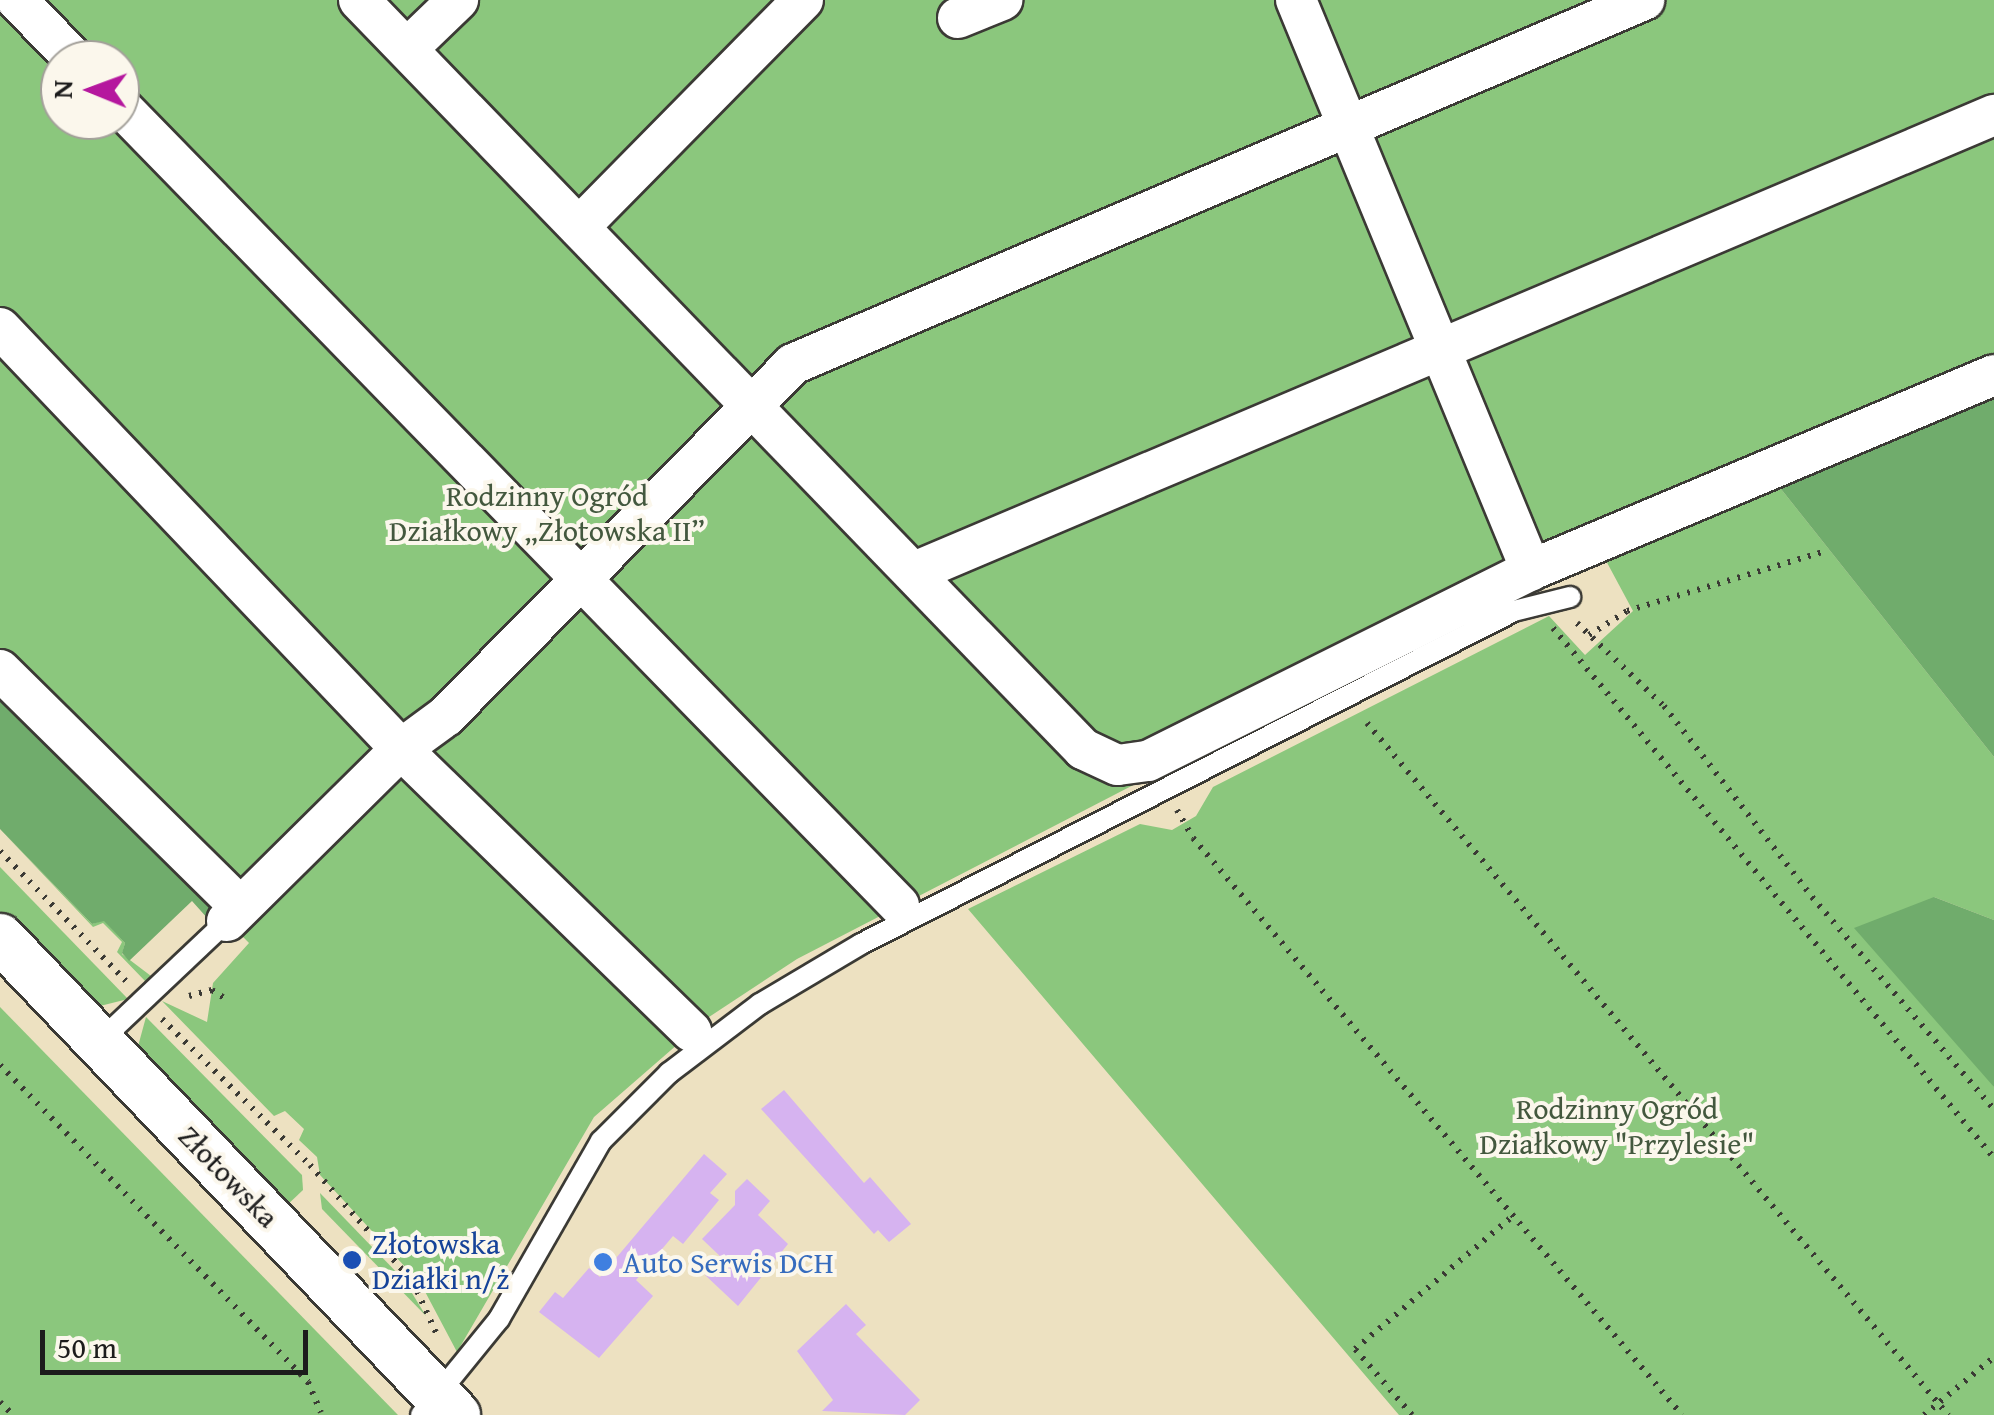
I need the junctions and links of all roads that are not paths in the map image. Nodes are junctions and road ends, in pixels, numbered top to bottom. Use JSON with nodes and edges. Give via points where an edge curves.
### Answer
{"nodes":[{"id":1,"x":17,"y":0,"type":"edge"},
{"id":2,"x":359,"y":0,"type":"edge"},
{"id":3,"x":458,"y":0,"type":"edge"},
{"id":4,"x":803,"y":0,"type":"edge"},
{"id":5,"x":1002,"y":0,"type":"edge"},
{"id":6,"x":1296,"y":0,"type":"edge"},
{"id":7,"x":1644,"y":0,"type":"edge"},
{"id":8,"x":958,"y":18,"type":"dead end"},
{"id":9,"x":56,"y":40,"type":"edge"},
{"id":10,"x":407,"y":50,"type":"junction"},
{"id":11,"x":1994,"y":115,"type":"edge"},
{"id":12,"x":1347,"y":124,"type":"junction"},
{"id":13,"x":140,"y":126,"type":"edge"},
{"id":14,"x":579,"y":227,"type":"junction"},
{"id":15,"x":0,"y":328,"type":"edge"},
{"id":16,"x":1442,"y":348,"type":"junction"},
{"id":17,"x":1994,"y":375,"type":"edge"},
{"id":18,"x":754,"y":407,"type":"junction"},
{"id":19,"x":917,"y":571,"type":"junction"},
{"id":20,"x":581,"y":578,"type":"junction"},
{"id":21,"x":1550,"y":588,"type":"junction"},
{"id":22,"x":0,"y":670,"type":"edge"},
{"id":23,"x":400,"y":749,"type":"junction"},
{"id":24,"x":899,"y":905,"type":"dead end"},
{"id":25,"x":234,"y":914,"type":"junction"},
{"id":26,"x":0,"y":938,"type":"edge"},
{"id":27,"x":691,"y":1031,"type":"dead end"},
{"id":28,"x":100,"y":1041,"type":"junction"},
{"id":29,"x":438,"y":1409,"type":"edge"}],
"edges":[{"from":1,"to":9,"type":"street"},
{"from":2,"to":10,"type":"street"},
{"from":3,"to":10,"type":"street"},
{"from":4,"to":14,"type":"street"},
{"from":5,"to":8,"type":"street"},
{"from":6,"to":12,"type":"street"},
{"from":7,"to":12,"type":"street"},
{"from":10,"to":14,"type":"street"},
{"from":11,"to":16,"type":"street"},
{"from":12,"to":16,"type":"street"},
{"from":12,"to":18,"type":"street","via":[[792,364]]},
{"from":13,"to":20,"type":"street"},
{"from":14,"to":18,"type":"street"},
{"from":15,"to":23,"type":"street"},
{"from":16,"to":19,"type":"street"},
{"from":16,"to":21,"type":"street"},
{"from":17,"to":21,"type":"street"},
{"from":18,"to":19,"type":"street"},
{"from":18,"to":20,"type":"street"},
{"from":19,"to":21,"type":"street","via":[[1083,749],[1118,764],[1148,762]]},
{"from":20,"to":23,"type":"street","via":[[446,716]]},
{"from":20,"to":24,"type":"street"},
{"from":21,"to":29,"type":"lane","via":[[861,944],[711,1038],[602,1142]]},
{"from":22,"to":25,"type":"street"},
{"from":23,"to":25,"type":"street"},
{"from":23,"to":27,"type":"street"},
{"from":25,"to":28,"type":"lane"},
{"from":26,"to":28,"type":"street","name":"Złotowska"},
{"from":28,"to":29,"type":"street","name":"Złotowska"}]}
